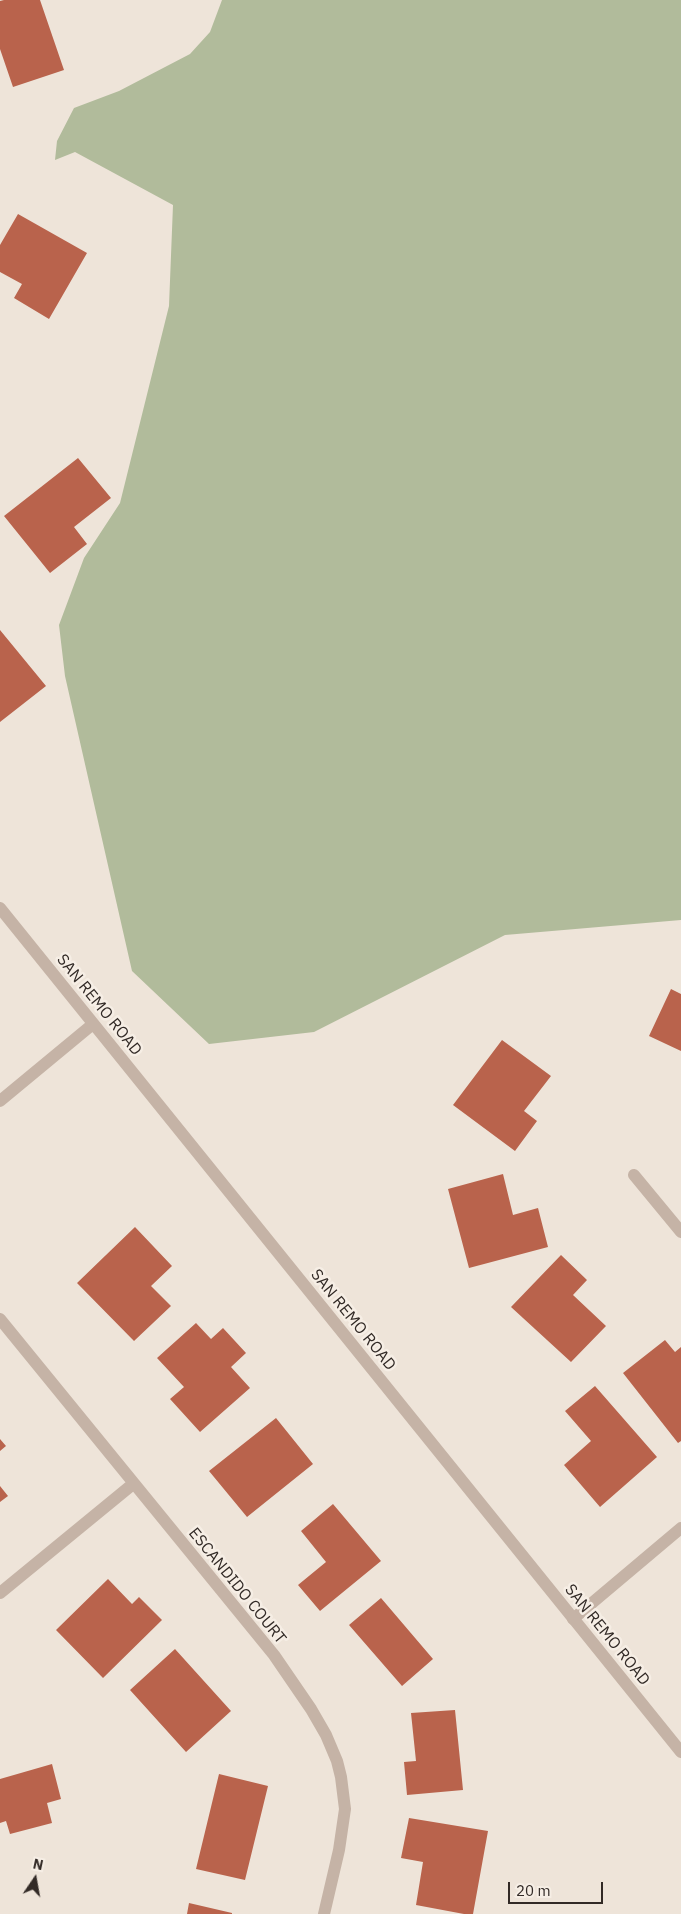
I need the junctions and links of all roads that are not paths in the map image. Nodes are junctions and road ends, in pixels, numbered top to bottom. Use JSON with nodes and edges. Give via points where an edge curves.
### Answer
{"nodes":[{"id":1,"x":0,"y":908,"type":"edge"},
{"id":2,"x":93,"y":1024,"type":"junction"},
{"id":3,"x":0,"y":1100,"type":"edge"},
{"id":4,"x":634,"y":1175,"type":"dead end"},
{"id":5,"x":681,"y":1232,"type":"edge"},
{"id":6,"x":0,"y":1319,"type":"edge"},
{"id":7,"x":133,"y":1484,"type":"junction"},
{"id":8,"x":681,"y":1528,"type":"edge"},
{"id":9,"x":0,"y":1593,"type":"edge"},
{"id":10,"x":573,"y":1619,"type":"junction"},
{"id":11,"x":681,"y":1752,"type":"edge"},
{"id":12,"x":324,"y":1914,"type":"edge"}],
"edges":[{"from":1,"to":2,"type":"street","name":"SAN REMO ROAD"},
{"from":2,"to":3,"type":"street"},
{"from":2,"to":10,"type":"street","name":"SAN REMO ROAD"},
{"from":4,"to":5,"type":"street"},
{"from":6,"to":7,"type":"street","name":"ESCANDIDO COURT"},
{"from":7,"to":9,"type":"street"},
{"from":7,"to":12,"type":"street","name":"ESCANDIDO COURT","via":[[274,1655],[326,1735],[339,1769],[345,1809]]},
{"from":8,"to":10,"type":"street"},
{"from":10,"to":11,"type":"street","name":"SAN REMO ROAD"}]}
